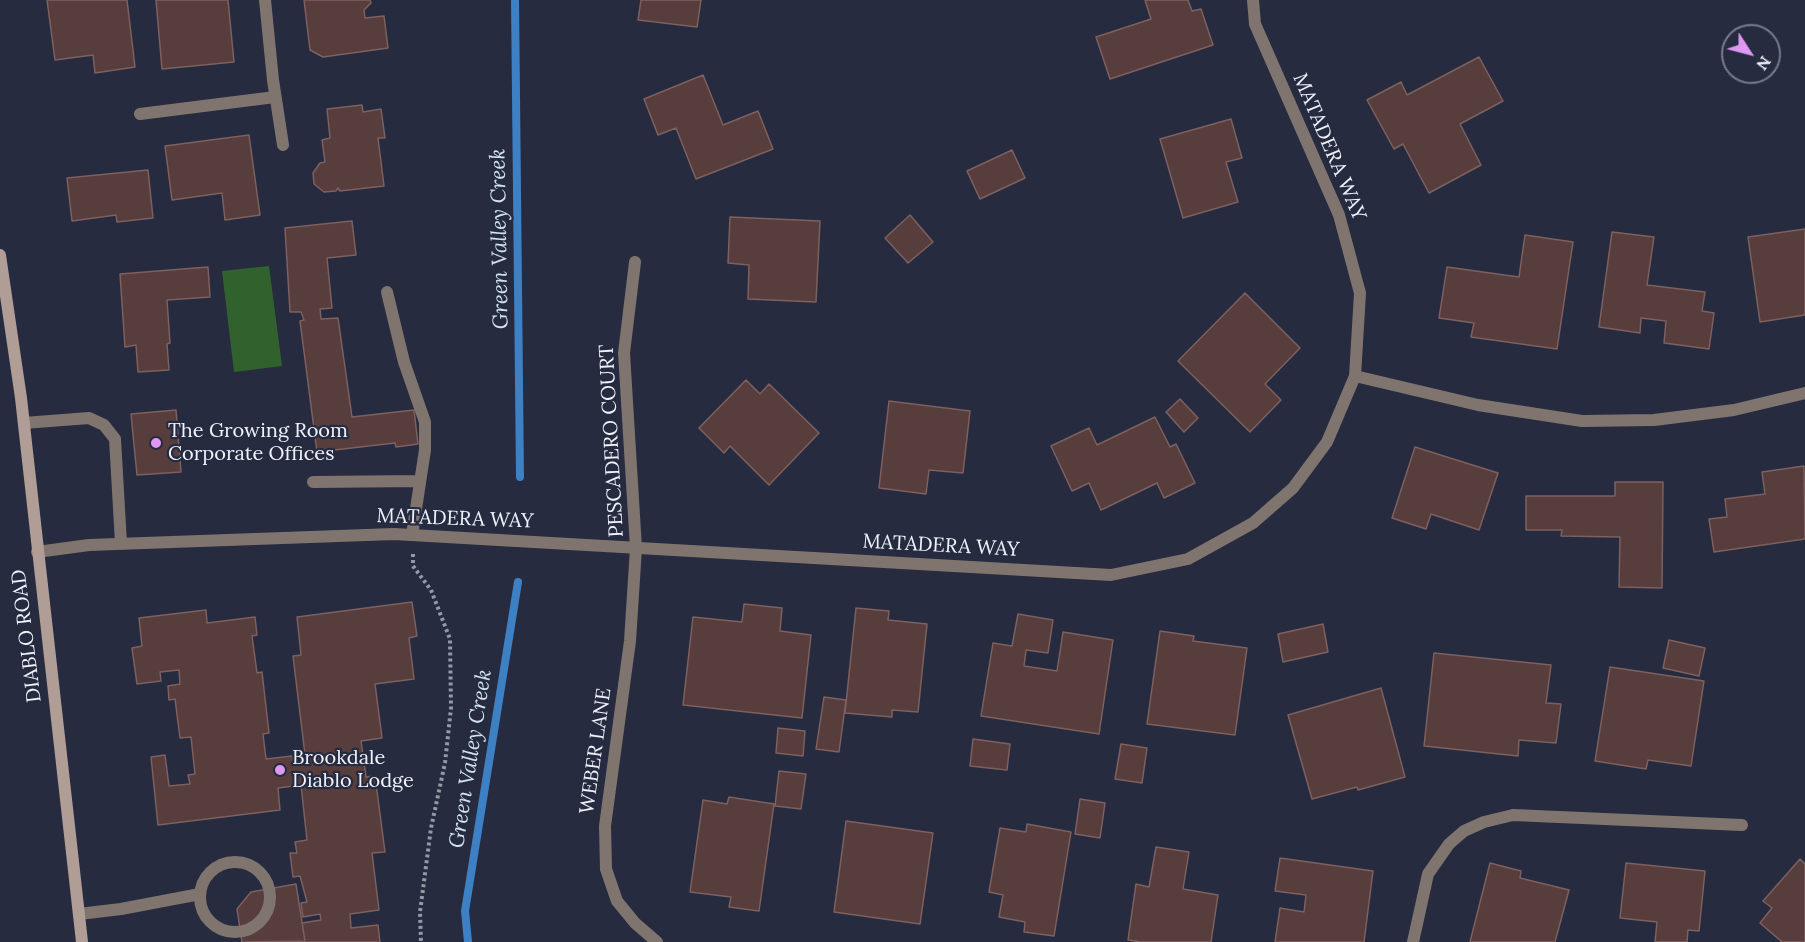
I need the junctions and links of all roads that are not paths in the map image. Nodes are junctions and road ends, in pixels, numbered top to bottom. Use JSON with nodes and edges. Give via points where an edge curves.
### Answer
{"nodes":[{"id":1,"x":265,"y":0,"type":"edge"},
{"id":2,"x":1253,"y":0,"type":"edge"},
{"id":3,"x":275,"y":98,"type":"junction"},
{"id":4,"x":140,"y":114,"type":"dead end"},
{"id":5,"x":283,"y":145,"type":"dead end"},
{"id":6,"x":0,"y":255,"type":"edge"},
{"id":7,"x":635,"y":262,"type":"dead end"},
{"id":8,"x":387,"y":292,"type":"dead end"},
{"id":9,"x":1355,"y":376,"type":"junction"},
{"id":10,"x":1805,"y":393,"type":"edge"},
{"id":11,"x":24,"y":423,"type":"junction"},
{"id":12,"x":420,"y":480,"type":"junction"},
{"id":13,"x":312,"y":482,"type":"dead end"},
{"id":14,"x":412,"y":535,"type":"junction"},
{"id":15,"x":121,"y":543,"type":"junction"},
{"id":16,"x":636,"y":548,"type":"junction"},
{"id":17,"x":37,"y":552,"type":"junction"},
{"id":18,"x":1742,"y":825,"type":"dead end"},
{"id":19,"x":200,"y":894,"type":"junction"},
{"id":20,"x":79,"y":914,"type":"junction"},
{"id":21,"x":82,"y":942,"type":"edge"},
{"id":22,"x":657,"y":942,"type":"edge"},
{"id":23,"x":1413,"y":942,"type":"edge"}],
"edges":[{"from":1,"to":3,"type":"street"},
{"from":2,"to":9,"type":"street","name":"MATADERA WAY","via":[[1255,24],[1339,215],[1360,293]]},
{"from":3,"to":4,"type":"street"},
{"from":3,"to":5,"type":"street"},
{"from":6,"to":11,"type":"street","name":"DIABLO ROAD"},
{"from":7,"to":16,"type":"street","name":"PESCADERO COURT","via":[[624,354]]},
{"from":8,"to":12,"type":"street","via":[[404,362],[426,422]]},
{"from":9,"to":10,"type":"street","via":[[1478,405],[1582,421],[1654,420],[1734,410]]},
{"from":9,"to":16,"type":"street","name":"MATADERA WAY","via":[[1327,442],[1293,488],[1253,523],[1188,560],[1111,575]]},
{"from":11,"to":15,"type":"street","via":[[89,418],[105,424],[114,439]]},
{"from":11,"to":17,"type":"street","name":"DIABLO ROAD"},
{"from":12,"to":13,"type":"street"},
{"from":12,"to":14,"type":"street"},
{"from":14,"to":15,"type":"street","name":"MATADERA WAY"},
{"from":14,"to":16,"type":"street","name":"MATADERA WAY"},
{"from":15,"to":17,"type":"street","name":"MATADERA WAY"},
{"from":16,"to":22,"type":"street","name":"WEBER LANE","via":[[630,641],[605,826],[606,869],[617,901]]},
{"from":17,"to":20,"type":"street","name":"DIABLO ROAD"},
{"from":18,"to":23,"type":"street","via":[[1513,815],[1484,822],[1464,831],[1449,844],[1428,874]]},
{"from":19,"to":19,"type":"street","via":[[210,872],[231,862],[254,868],[269,891],[263,917],[249,929],[237,932],[211,922],[201,906]]},
{"from":19,"to":20,"type":"street"},
{"from":20,"to":21,"type":"street","name":"DIABLO ROAD"}]}
